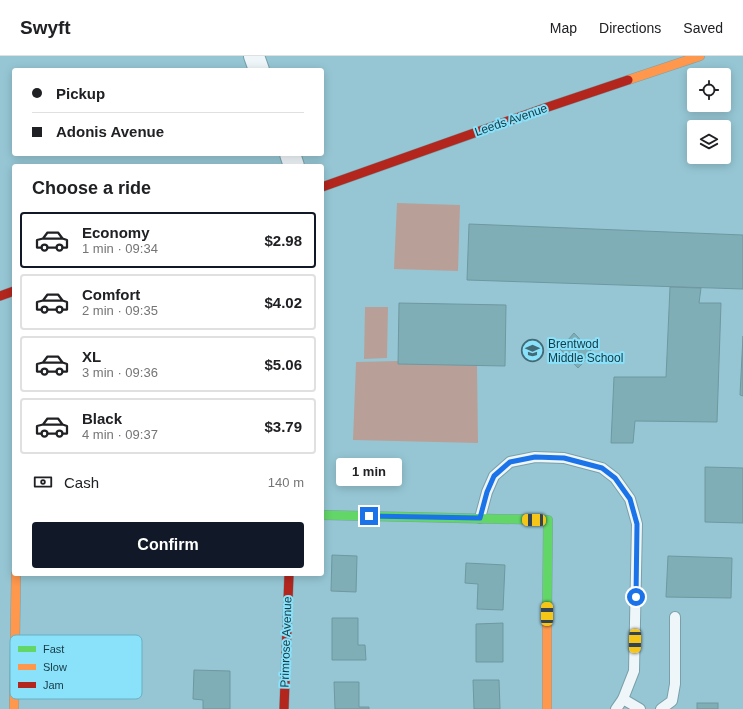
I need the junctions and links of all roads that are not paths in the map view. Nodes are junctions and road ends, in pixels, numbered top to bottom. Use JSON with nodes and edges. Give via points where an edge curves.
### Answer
{"nodes":[{"id":1,"x":254,"y":56,"type":"edge"},
{"id":2,"x":700,"y":56,"type":"edge"},
{"id":3,"x":258,"y":68,"type":"edge"},
{"id":4,"x":324,"y":186,"type":"edge"},
{"id":5,"x":12,"y":292,"type":"edge"},
{"id":6,"x":0,"y":296,"type":"edge"},
{"id":7,"x":324,"y":515,"type":"edge"},
{"id":8,"x":480,"y":518,"type":"junction"},
{"id":9,"x":16,"y":576,"type":"edge"},
{"id":10,"x":289,"y":576,"type":"edge"},
{"id":11,"x":675,"y":617,"type":"dead end"},
{"id":12,"x":15,"y":635,"type":"edge"},
{"id":13,"x":14,"y":699,"type":"edge"},
{"id":14,"x":623,"y":699,"type":"junction"},
{"id":15,"x":14,"y":709,"type":"edge"},
{"id":16,"x":284,"y":709,"type":"edge"},
{"id":17,"x":547,"y":709,"type":"edge"},
{"id":18,"x":616,"y":709,"type":"edge"},
{"id":19,"x":640,"y":709,"type":"edge"},
{"id":20,"x":660,"y":709,"type":"edge"}],
"edges":[{"from":1,"to":3,"type":"street"},
{"from":2,"to":4,"type":"street","name":"Leeds Avenue"},
{"from":5,"to":6,"type":"street"},
{"from":7,"to":8,"type":"street"},
{"from":8,"to":14,"type":"lane","via":[[494,476],[510,462],[535,457],[564,458],[602,468],[615,478],[630,499],[637,524],[634,671]]},
{"from":8,"to":17,"type":"street","via":[[548,520]]},
{"from":9,"to":12,"type":"street"},
{"from":10,"to":16,"type":"street","name":"Primrose Avenue"},
{"from":11,"to":20,"type":"lane","via":[[675,684],[672,701]]},
{"from":13,"to":15,"type":"street"},
{"from":14,"to":18,"type":"lane"},
{"from":14,"to":19,"type":"lane"}]}
